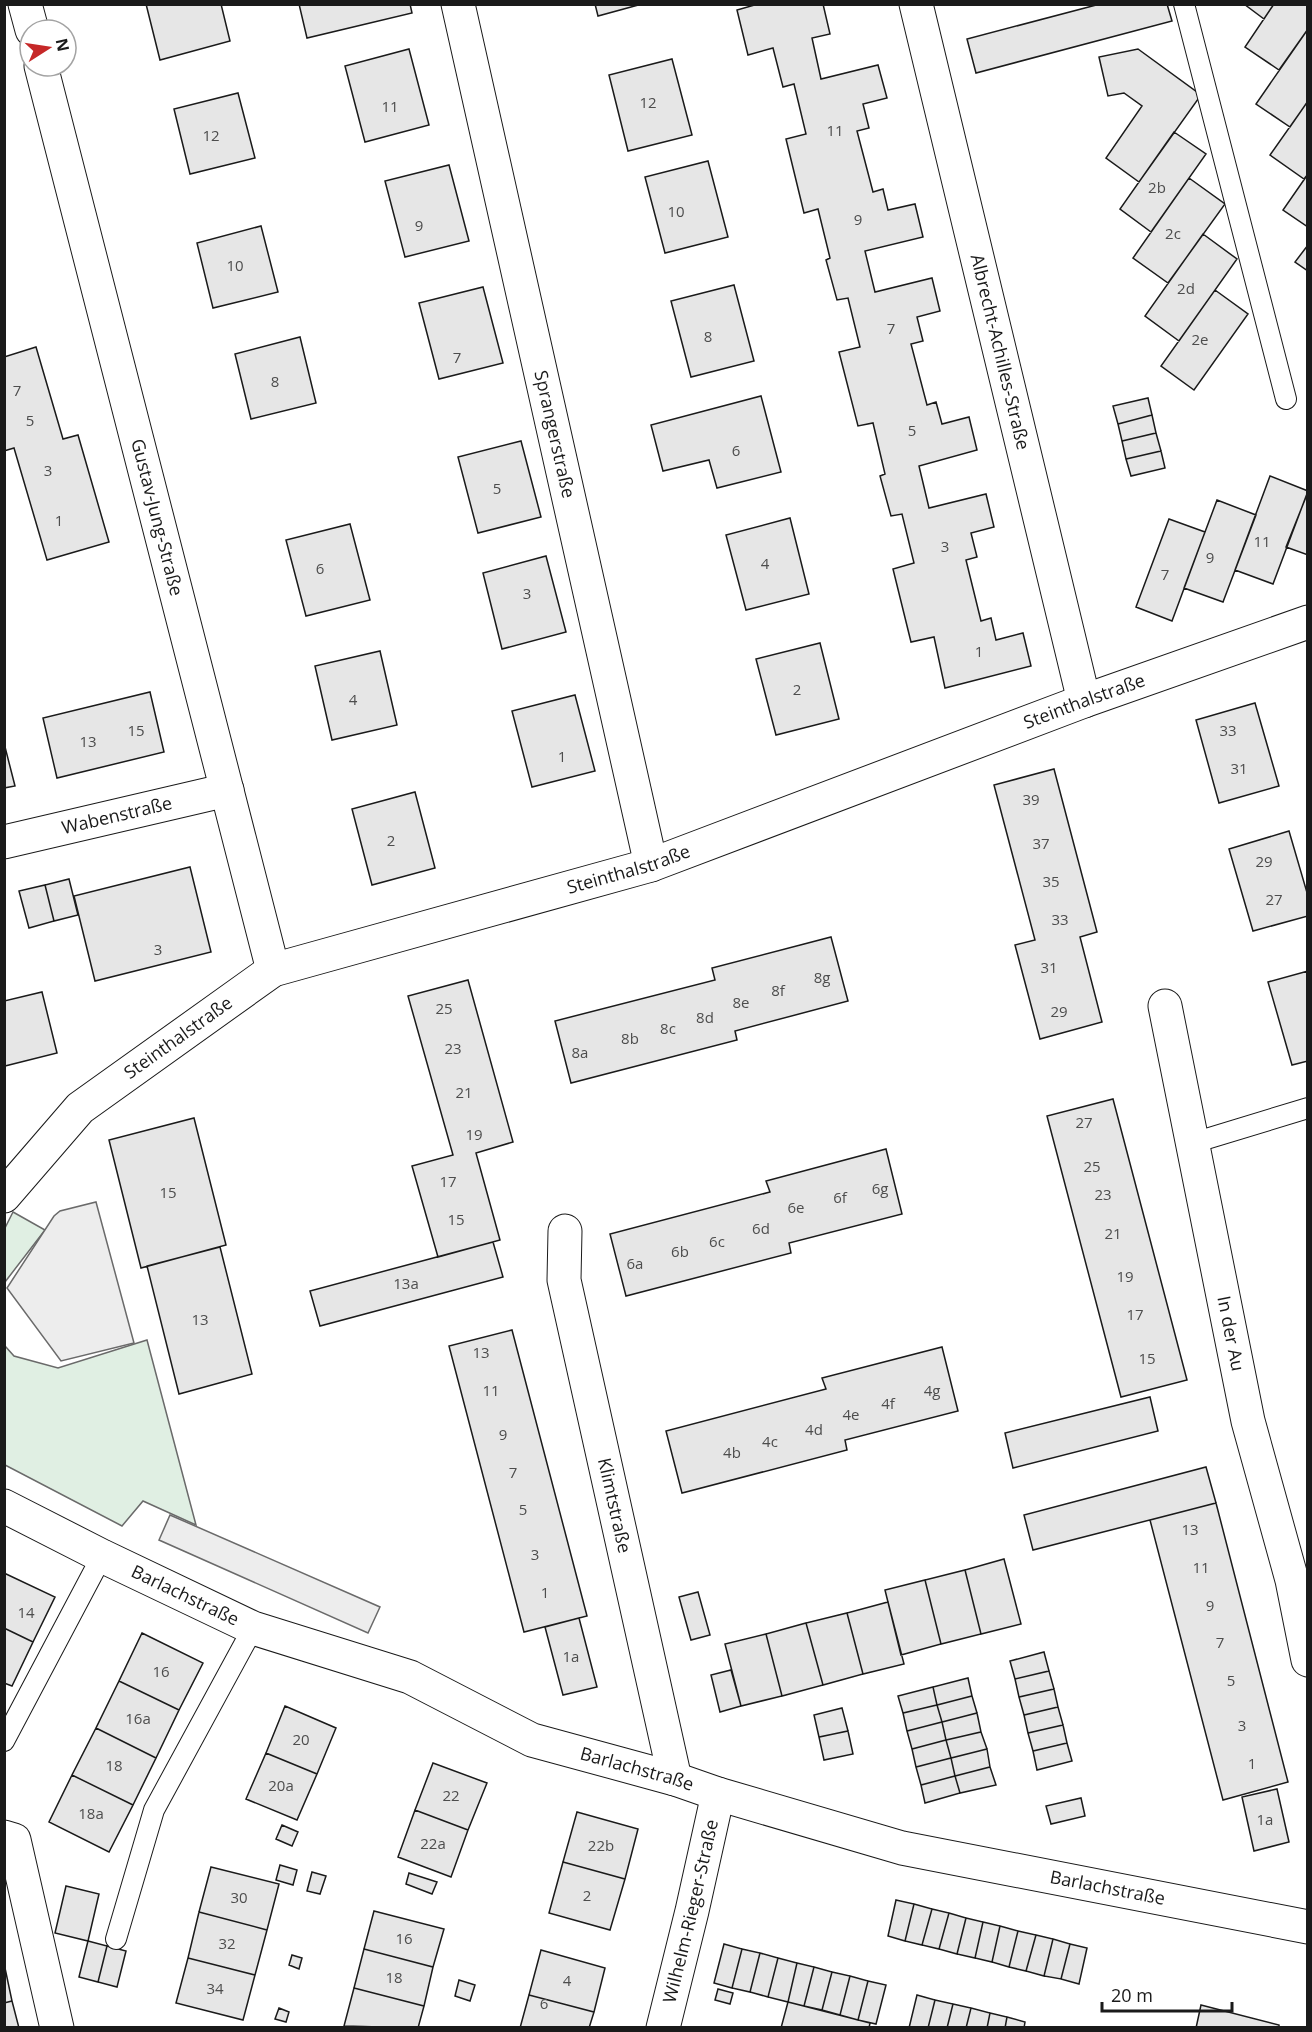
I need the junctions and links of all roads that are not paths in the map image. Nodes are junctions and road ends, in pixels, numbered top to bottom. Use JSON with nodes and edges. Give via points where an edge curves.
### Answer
{"nodes":[{"id":1,"x":458,"y":4,"type":"edge"},
{"id":2,"x":916,"y":4,"type":"edge"},
{"id":3,"x":1184,"y":4,"type":"edge"},
{"id":4,"x":44,"y":78,"type":"edge"},
{"id":5,"x":1286,"y":399,"type":"dead end"},
{"id":6,"x":1308,"y":621,"type":"edge"},
{"id":7,"x":1084,"y":701,"type":"junction"},
{"id":8,"x":227,"y":790,"type":"junction"},
{"id":9,"x":4,"y":842,"type":"edge"},
{"id":10,"x":651,"y":865,"type":"junction"},
{"id":11,"x":273,"y":970,"type":"junction"},
{"id":12,"x":1165,"y":1006,"type":"dead end"},
{"id":13,"x":1308,"y":1108,"type":"edge"},
{"id":14,"x":1193,"y":1143,"type":"junction"},
{"id":15,"x":4,"y":1196,"type":"edge"},
{"id":16,"x":565,"y":1231,"type":"dead end"},
{"id":17,"x":4,"y":1506,"type":"edge"},
{"id":18,"x":102,"y":1556,"type":"junction"},
{"id":19,"x":1300,"y":1578,"type":"edge"},
{"id":20,"x":253,"y":1628,"type":"junction"},
{"id":21,"x":1308,"y":1660,"type":"edge"},
{"id":22,"x":4,"y":1741,"type":"edge"},
{"id":23,"x":675,"y":1779,"type":"junction"},
{"id":24,"x":718,"y":1794,"type":"junction"},
{"id":25,"x":4,"y":1837,"type":"edge"},
{"id":26,"x":1308,"y":1927,"type":"edge"},
{"id":27,"x":116,"y":1939,"type":"dead end"},
{"id":28,"x":57,"y":2028,"type":"edge"},
{"id":29,"x":663,"y":2028,"type":"edge"}],
"edges":[{"from":1,"to":10,"type":"street","name":"Sprangerstraße"},
{"from":2,"to":7,"type":"street","name":"Albrecht-Achilles-Straße"},
{"from":3,"to":5,"type":"lane"},
{"from":4,"to":8,"type":"street","name":"Gustav-Jung-Straße"},
{"from":6,"to":7,"type":"street","name":"Steinthalstraße"},
{"from":7,"to":10,"type":"street","name":"Steinthalstraße"},
{"from":8,"to":9,"type":"street","name":"Wabenstraße"},
{"from":8,"to":11,"type":"street","name":"Gustav-Jung-Straße"},
{"from":10,"to":11,"type":"street","name":"Steinthalstraße"},
{"from":11,"to":15,"type":"street","name":"Steinthalstraße","via":[[80,1108]]},
{"from":12,"to":14,"type":"street","name":"In der Au"},
{"from":13,"to":14,"type":"lane"},
{"from":14,"to":19,"type":"street","name":"In der Au","via":[[1248,1421]]},
{"from":16,"to":23,"type":"street","name":"Klimtstraße","via":[[564,1280]]},
{"from":17,"to":18,"type":"street","name":"Barlachstraße"},
{"from":18,"to":20,"type":"street","name":"Barlachstraße"},
{"from":18,"to":22,"type":"lane"},
{"from":19,"to":21,"type":"street","name":"In der Au"},
{"from":20,"to":23,"type":"street","name":"Barlachstraße","via":[[410,1677],[532,1740]]},
{"from":20,"to":27,"type":"lane","via":[[154,1810]]},
{"from":23,"to":24,"type":"street","name":"Barlachstraße"},
{"from":24,"to":26,"type":"street","name":"Barlachstraße","via":[[902,1848]]},
{"from":24,"to":29,"type":"street","name":"Wilhelm-Rieger-Straße"},
{"from":25,"to":28,"type":"street","via":[[14,1840]]}]}
